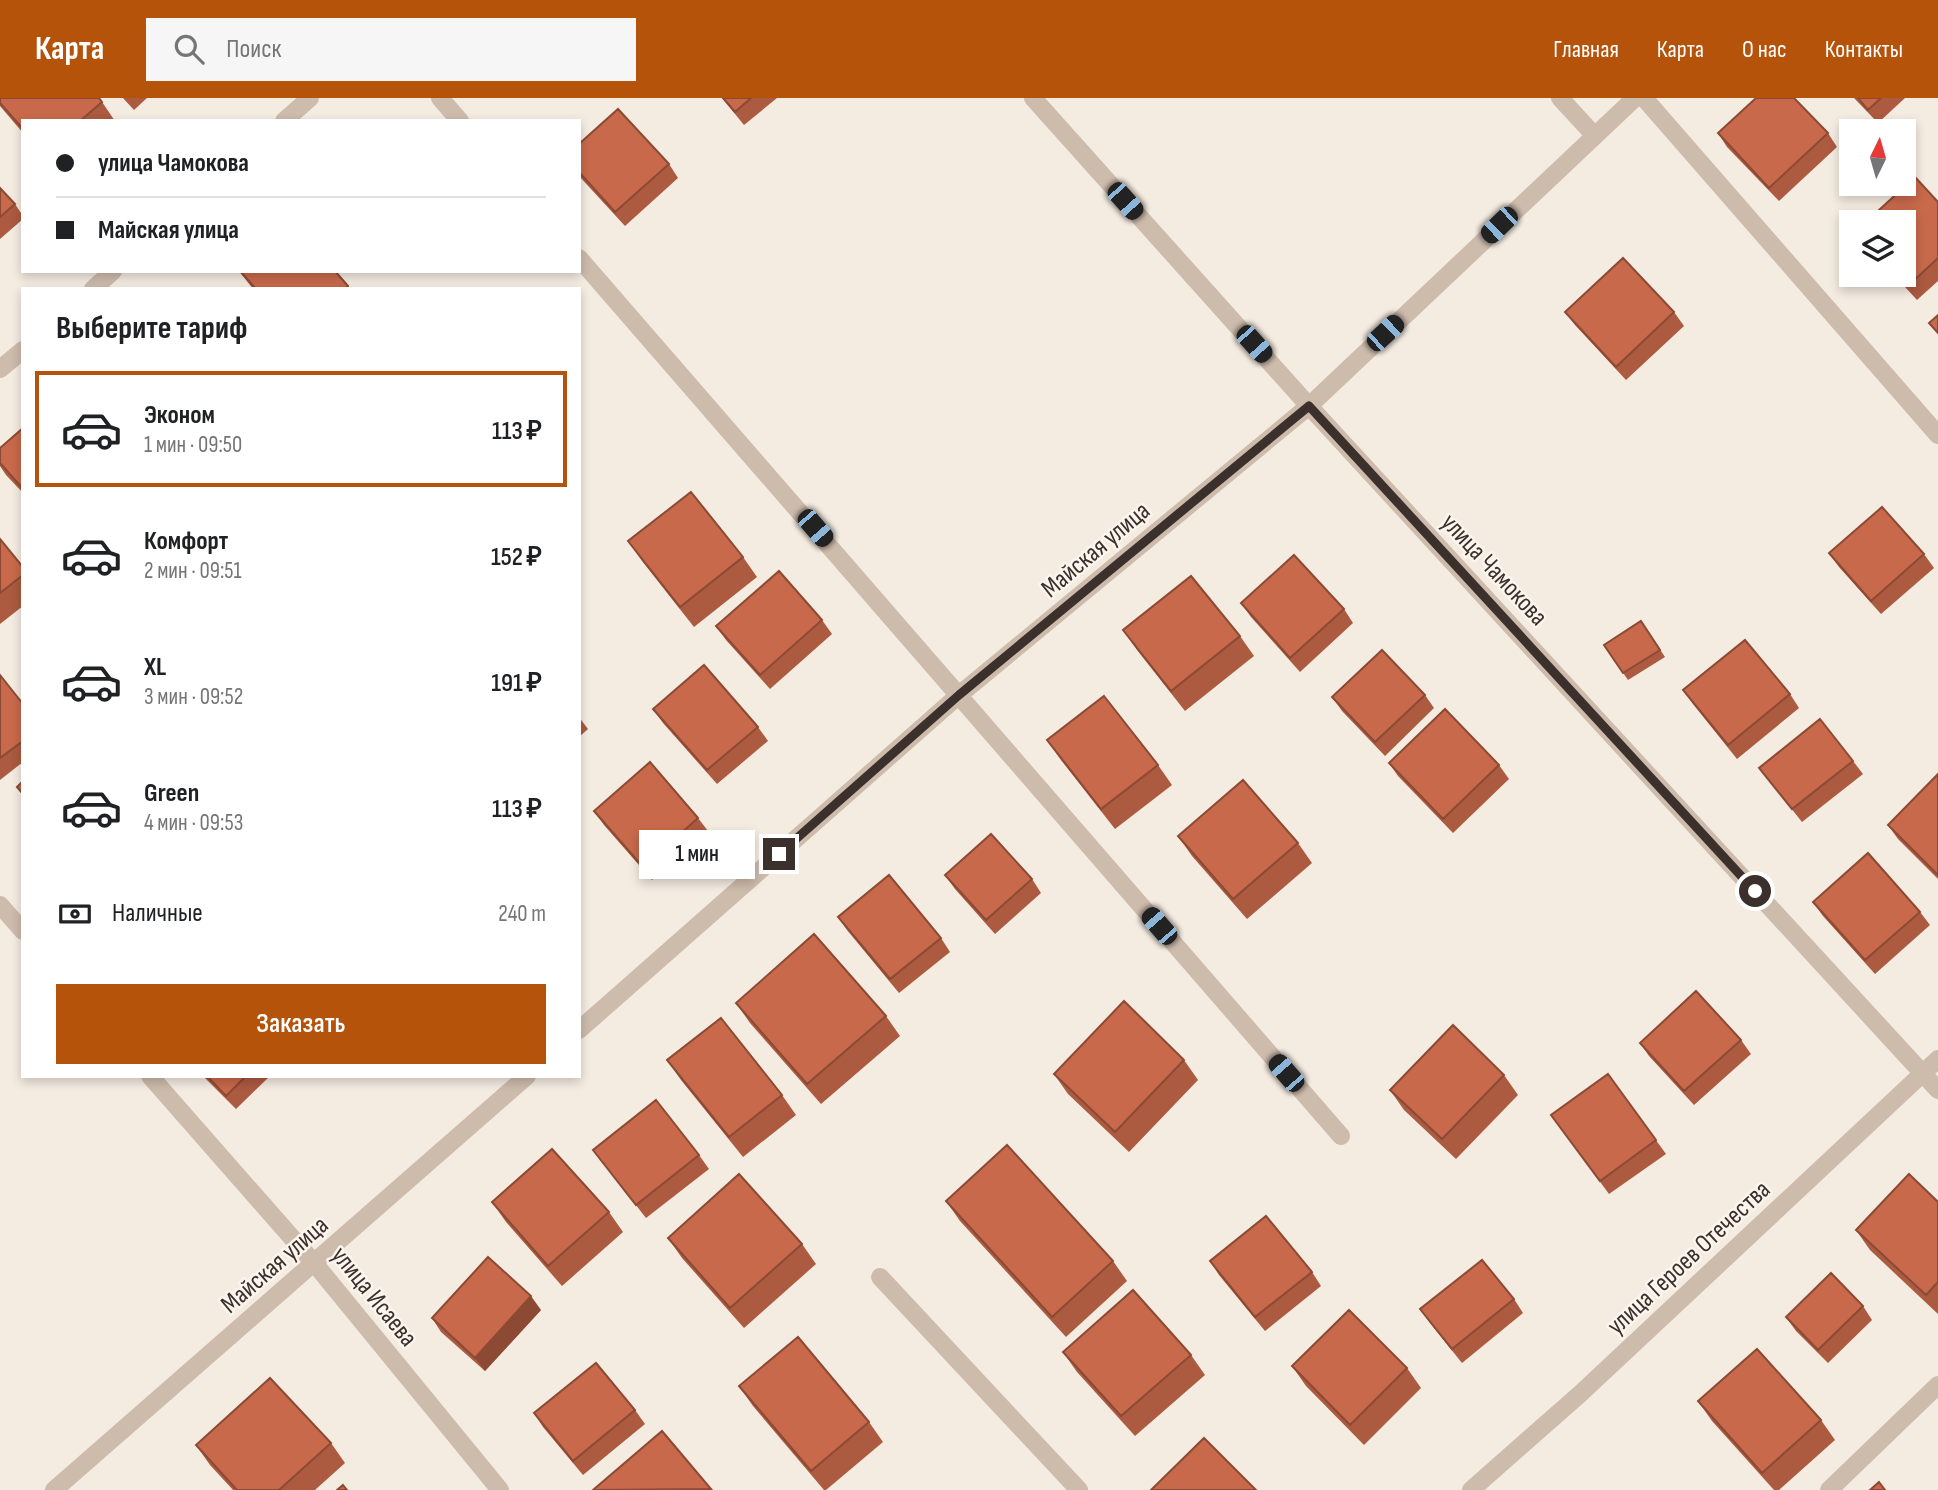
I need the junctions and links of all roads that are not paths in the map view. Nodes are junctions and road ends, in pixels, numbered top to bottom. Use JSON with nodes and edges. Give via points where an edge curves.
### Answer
{"nodes":[{"id":1,"x":310,"y":98,"type":"edge"},
{"id":2,"x":440,"y":98,"type":"edge"},
{"id":3,"x":1033,"y":98,"type":"edge"},
{"id":4,"x":1560,"y":98,"type":"edge"},
{"id":5,"x":1635,"y":98,"type":"edge"},
{"id":6,"x":1644,"y":98,"type":"edge"},
{"id":7,"x":286,"y":119,"type":"edge"},
{"id":8,"x":458,"y":119,"type":"edge"},
{"id":9,"x":1594,"y":135,"type":"junction"},
{"id":10,"x":581,"y":260,"type":"edge"},
{"id":11,"x":111,"y":273,"type":"edge"},
{"id":12,"x":95,"y":287,"type":"edge"},
{"id":13,"x":21,"y":352,"type":"edge"},
{"id":14,"x":0,"y":369,"type":"edge"},
{"id":15,"x":1309,"y":406,"type":"junction"},
{"id":16,"x":1938,"y":435,"type":"edge"},
{"id":17,"x":959,"y":695,"type":"junction"},
{"id":18,"x":0,"y":905,"type":"edge"},
{"id":19,"x":21,"y":929,"type":"edge"},
{"id":20,"x":581,"y":1028,"type":"edge"},
{"id":21,"x":1938,"y":1059,"type":"edge"},
{"id":22,"x":1922,"y":1073,"type":"junction"},
{"id":23,"x":152,"y":1078,"type":"edge"},
{"id":24,"x":525,"y":1078,"type":"edge"},
{"id":25,"x":1938,"y":1090,"type":"edge"},
{"id":26,"x":1341,"y":1136,"type":"dead end"},
{"id":27,"x":315,"y":1264,"type":"junction"},
{"id":28,"x":880,"y":1277,"type":"dead end"},
{"id":29,"x":1938,"y":1385,"type":"edge"},
{"id":30,"x":54,"y":1490,"type":"edge"},
{"id":31,"x":500,"y":1490,"type":"edge"},
{"id":32,"x":1079,"y":1490,"type":"edge"},
{"id":33,"x":1471,"y":1490,"type":"edge"},
{"id":34,"x":1829,"y":1490,"type":"edge"}],
"edges":[{"from":1,"to":7,"type":"street"},
{"from":2,"to":8,"type":"street"},
{"from":3,"to":15,"type":"street","name":"улица Чамокова"},
{"from":4,"to":9,"type":"street"},
{"from":5,"to":9,"type":"street","name":"Майская улица"},
{"from":6,"to":16,"type":"street"},
{"from":9,"to":15,"type":"street","name":"Майская улица"},
{"from":10,"to":17,"type":"street"},
{"from":11,"to":12,"type":"street"},
{"from":13,"to":14,"type":"street"},
{"from":15,"to":17,"type":"street","name":"Майская улица"},
{"from":15,"to":22,"type":"street","name":"улица Чамокова"},
{"from":17,"to":20,"type":"street","name":"Майская улица"},
{"from":17,"to":26,"type":"street"},
{"from":18,"to":19,"type":"street"},
{"from":21,"to":22,"type":"street","name":"улица Героев Отечества"},
{"from":22,"to":25,"type":"street","name":"улица Чамокова"},
{"from":22,"to":33,"type":"street","name":"улица Героев Отечества","via":[[1580,1394]]},
{"from":23,"to":27,"type":"street","name":"улица Исаева"},
{"from":24,"to":27,"type":"street","name":"Майская улица"},
{"from":27,"to":30,"type":"street","name":"Майская улица"},
{"from":27,"to":31,"type":"street","name":"улица Исаева"},
{"from":28,"to":32,"type":"street"},
{"from":29,"to":34,"type":"street"}]}
